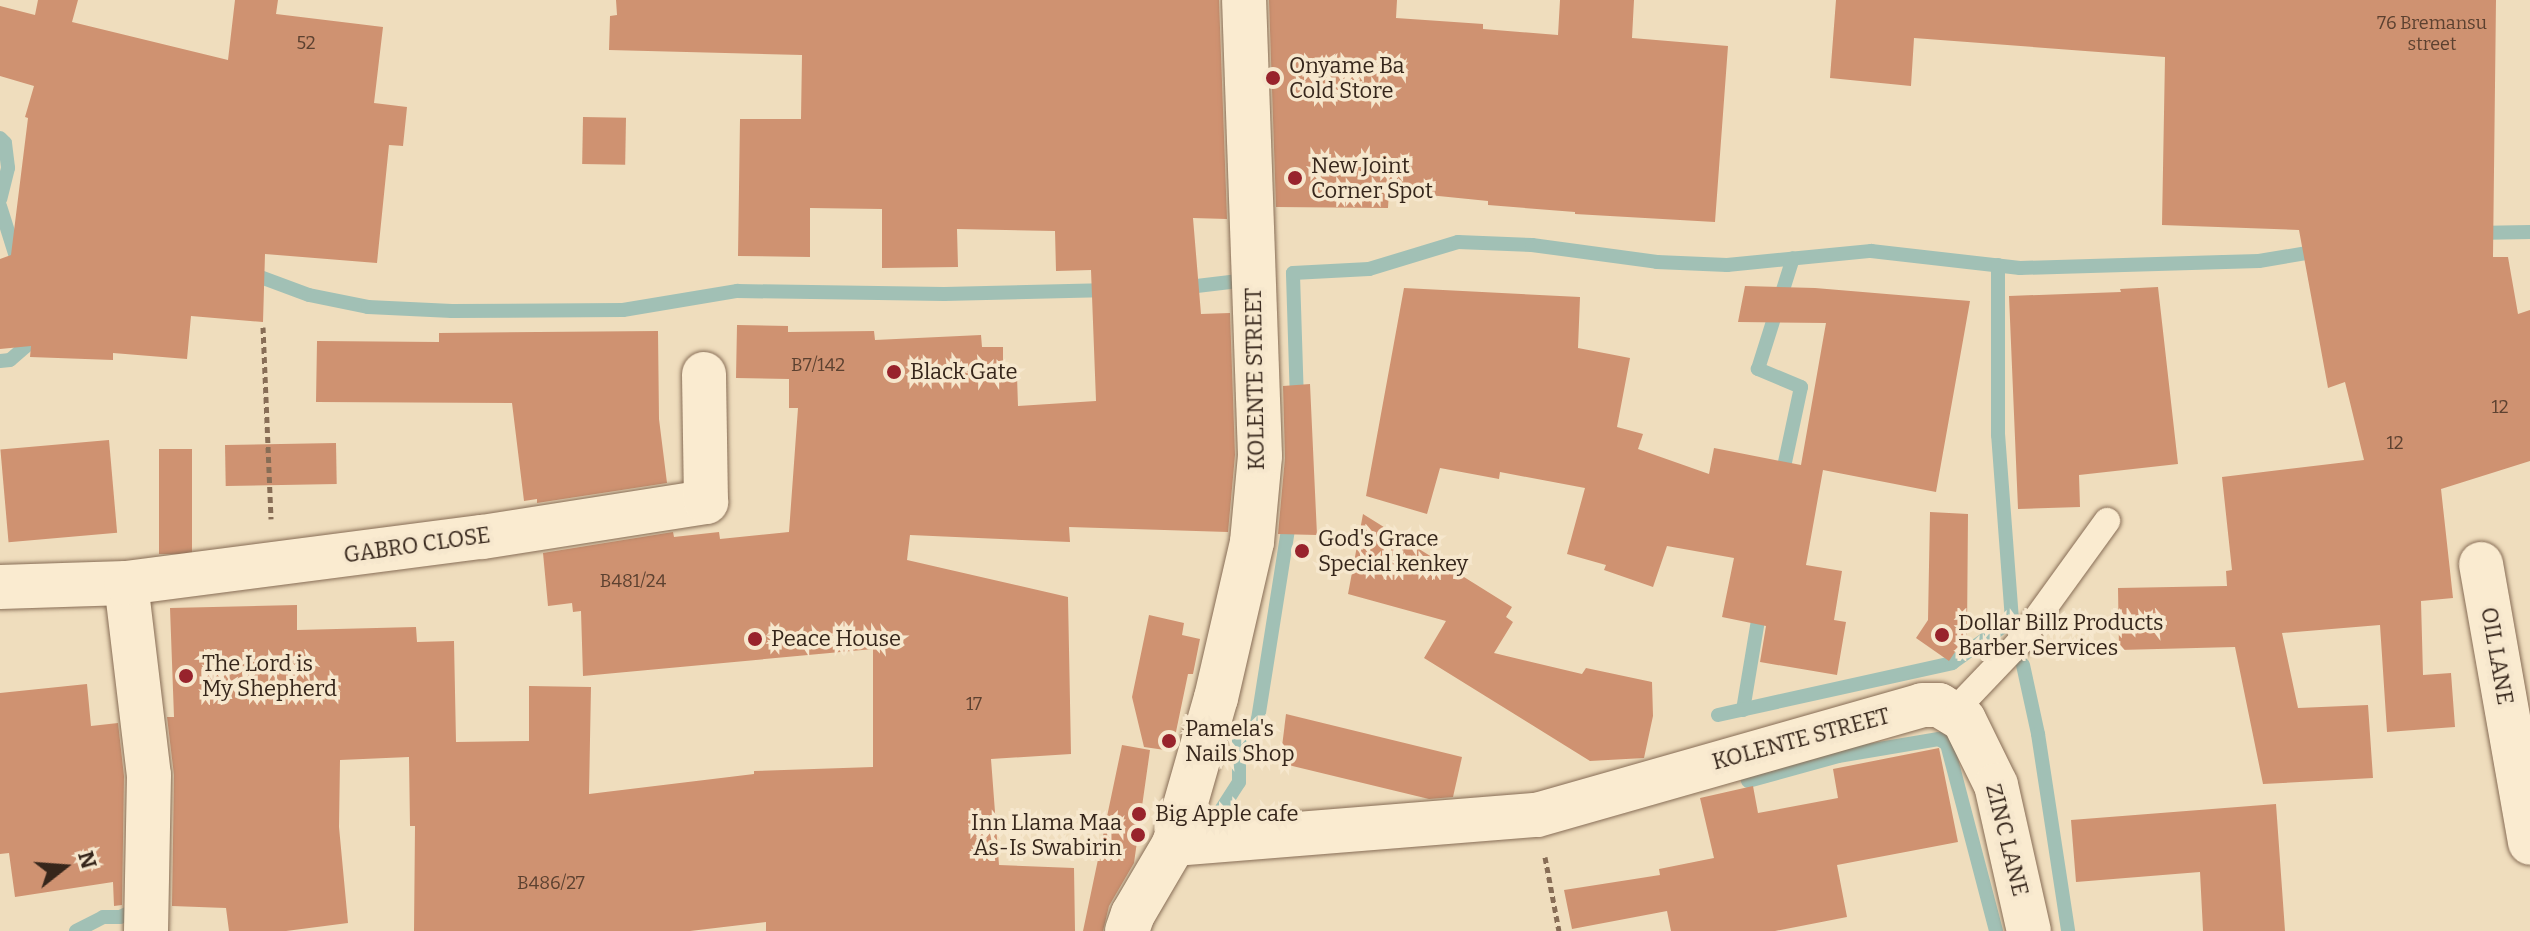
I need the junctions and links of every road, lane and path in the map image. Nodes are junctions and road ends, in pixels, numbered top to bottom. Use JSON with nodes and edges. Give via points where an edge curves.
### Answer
{"nodes":[{"id":1,"x":1244,"y":0,"type":"edge"},
{"id":2,"x":263,"y":327,"type":"dead end"},
{"id":3,"x":704,"y":374,"type":"dead end"},
{"id":4,"x":2107,"y":521,"type":"dead end"},
{"id":5,"x":273,"y":564,"type":"junction"},
{"id":6,"x":2481,"y":564,"type":"dead end"},
{"id":7,"x":126,"y":583,"type":"junction"},
{"id":8,"x":0,"y":587,"type":"edge"},
{"id":9,"x":1954,"y":711,"type":"junction"},
{"id":10,"x":1537,"y":815,"type":"junction"},
{"id":11,"x":2530,"y":843,"type":"edge"},
{"id":12,"x":1174,"y":844,"type":"junction"},
{"id":13,"x":146,"y":931,"type":"edge"},
{"id":14,"x":1127,"y":931,"type":"edge"},
{"id":15,"x":1559,"y":931,"type":"edge"},
{"id":16,"x":2029,"y":931,"type":"edge"}],
"edges":[{"from":1,"to":12,"type":"street","name":"KOLENTE STREET","via":[[1260,456],[1252,542],[1216,698]]},
{"from":2,"to":5,"type":"path"},
{"from":3,"to":5,"type":"street","name":"GABRO CLOSE","via":[[706,502]]},
{"from":4,"to":9,"type":"lane","via":[[2018,644]]},
{"from":5,"to":7,"type":"street","name":"GABRO CLOSE"},
{"from":6,"to":11,"type":"street","name":"OIL LANE"},
{"from":7,"to":8,"type":"street","name":"GABRO CLOSE"},
{"from":7,"to":13,"type":"street","via":[[149,775]]},
{"from":9,"to":10,"type":"street","name":"KOLENTE STREET","via":[[1922,705]]},
{"from":9,"to":16,"type":"street","name":"ZINC LANE","via":[[1964,720],[1996,785]]},
{"from":10,"to":12,"type":"street","name":"KOLENTE STREET"},
{"from":10,"to":15,"type":"path"},
{"from":12,"to":14,"type":"street","name":"KOLENTE STREET"}]}
